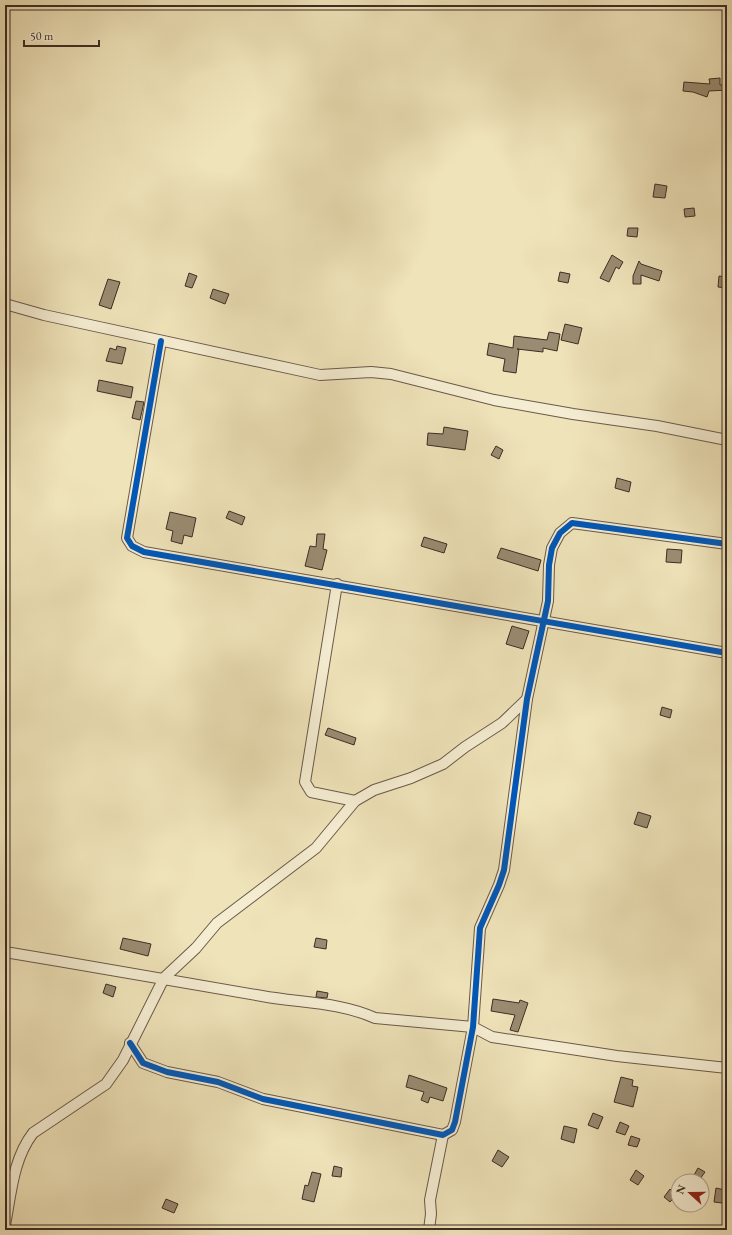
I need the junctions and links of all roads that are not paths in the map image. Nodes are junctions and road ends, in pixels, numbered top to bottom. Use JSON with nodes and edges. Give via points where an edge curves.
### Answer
{"nodes":[{"id":1,"x":5,"y":304,"type":"edge"},
{"id":2,"x":161,"y":341,"type":"junction"},
{"id":3,"x":727,"y":440,"type":"edge"},
{"id":4,"x":727,"y":544,"type":"edge"},
{"id":5,"x":337,"y":584,"type":"junction"},
{"id":6,"x":544,"y":620,"type":"junction"},
{"id":7,"x":727,"y":653,"type":"edge"},
{"id":8,"x":527,"y":699,"type":"junction"},
{"id":9,"x":355,"y":801,"type":"junction"},
{"id":10,"x":5,"y":952,"type":"edge"},
{"id":11,"x":164,"y":978,"type":"junction"},
{"id":12,"x":473,"y":1027,"type":"junction"},
{"id":13,"x":130,"y":1043,"type":"junction"},
{"id":14,"x":727,"y":1068,"type":"edge"},
{"id":15,"x":443,"y":1135,"type":"junction"},
{"id":16,"x":5,"y":1225,"type":"edge"},
{"id":17,"x":429,"y":1230,"type":"edge"}],
"edges":[{"from":1,"to":2,"type":"street"},
{"from":2,"to":3,"type":"street","via":[[320,375],[371,372],[391,374],[494,400]]},
{"from":2,"to":5,"type":"street","via":[[127,538],[132,546],[144,552]]},
{"from":4,"to":6,"type":"street","via":[[572,523],[560,532],[552,548]]},
{"from":5,"to":6,"type":"street"},
{"from":5,"to":9,"type":"street","via":[[306,782],[311,792]]},
{"from":6,"to":7,"type":"street"},
{"from":6,"to":8,"type":"street"},
{"from":8,"to":9,"type":"street","via":[[502,724],[443,764],[374,790]]},
{"from":8,"to":12,"type":"street","via":[[504,870],[480,928]]},
{"from":9,"to":11,"type":"street","via":[[316,848],[217,922],[196,948]]},
{"from":10,"to":11,"type":"street"},
{"from":11,"to":12,"type":"street","via":[[264,997],[342,1007],[375,1018]]},
{"from":11,"to":13,"type":"street"},
{"from":12,"to":14,"type":"street","via":[[492,1037],[617,1056]]},
{"from":12,"to":15,"type":"street","via":[[455,1122],[452,1130]]},
{"from":13,"to":15,"type":"street","via":[[142,1063],[155,1068],[218,1082],[263,1099]]},
{"from":13,"to":16,"type":"street","via":[[123,1060],[106,1084],[33,1133],[25,1143],[18,1159]]},
{"from":15,"to":17,"type":"street","via":[[430,1200]]}]}
